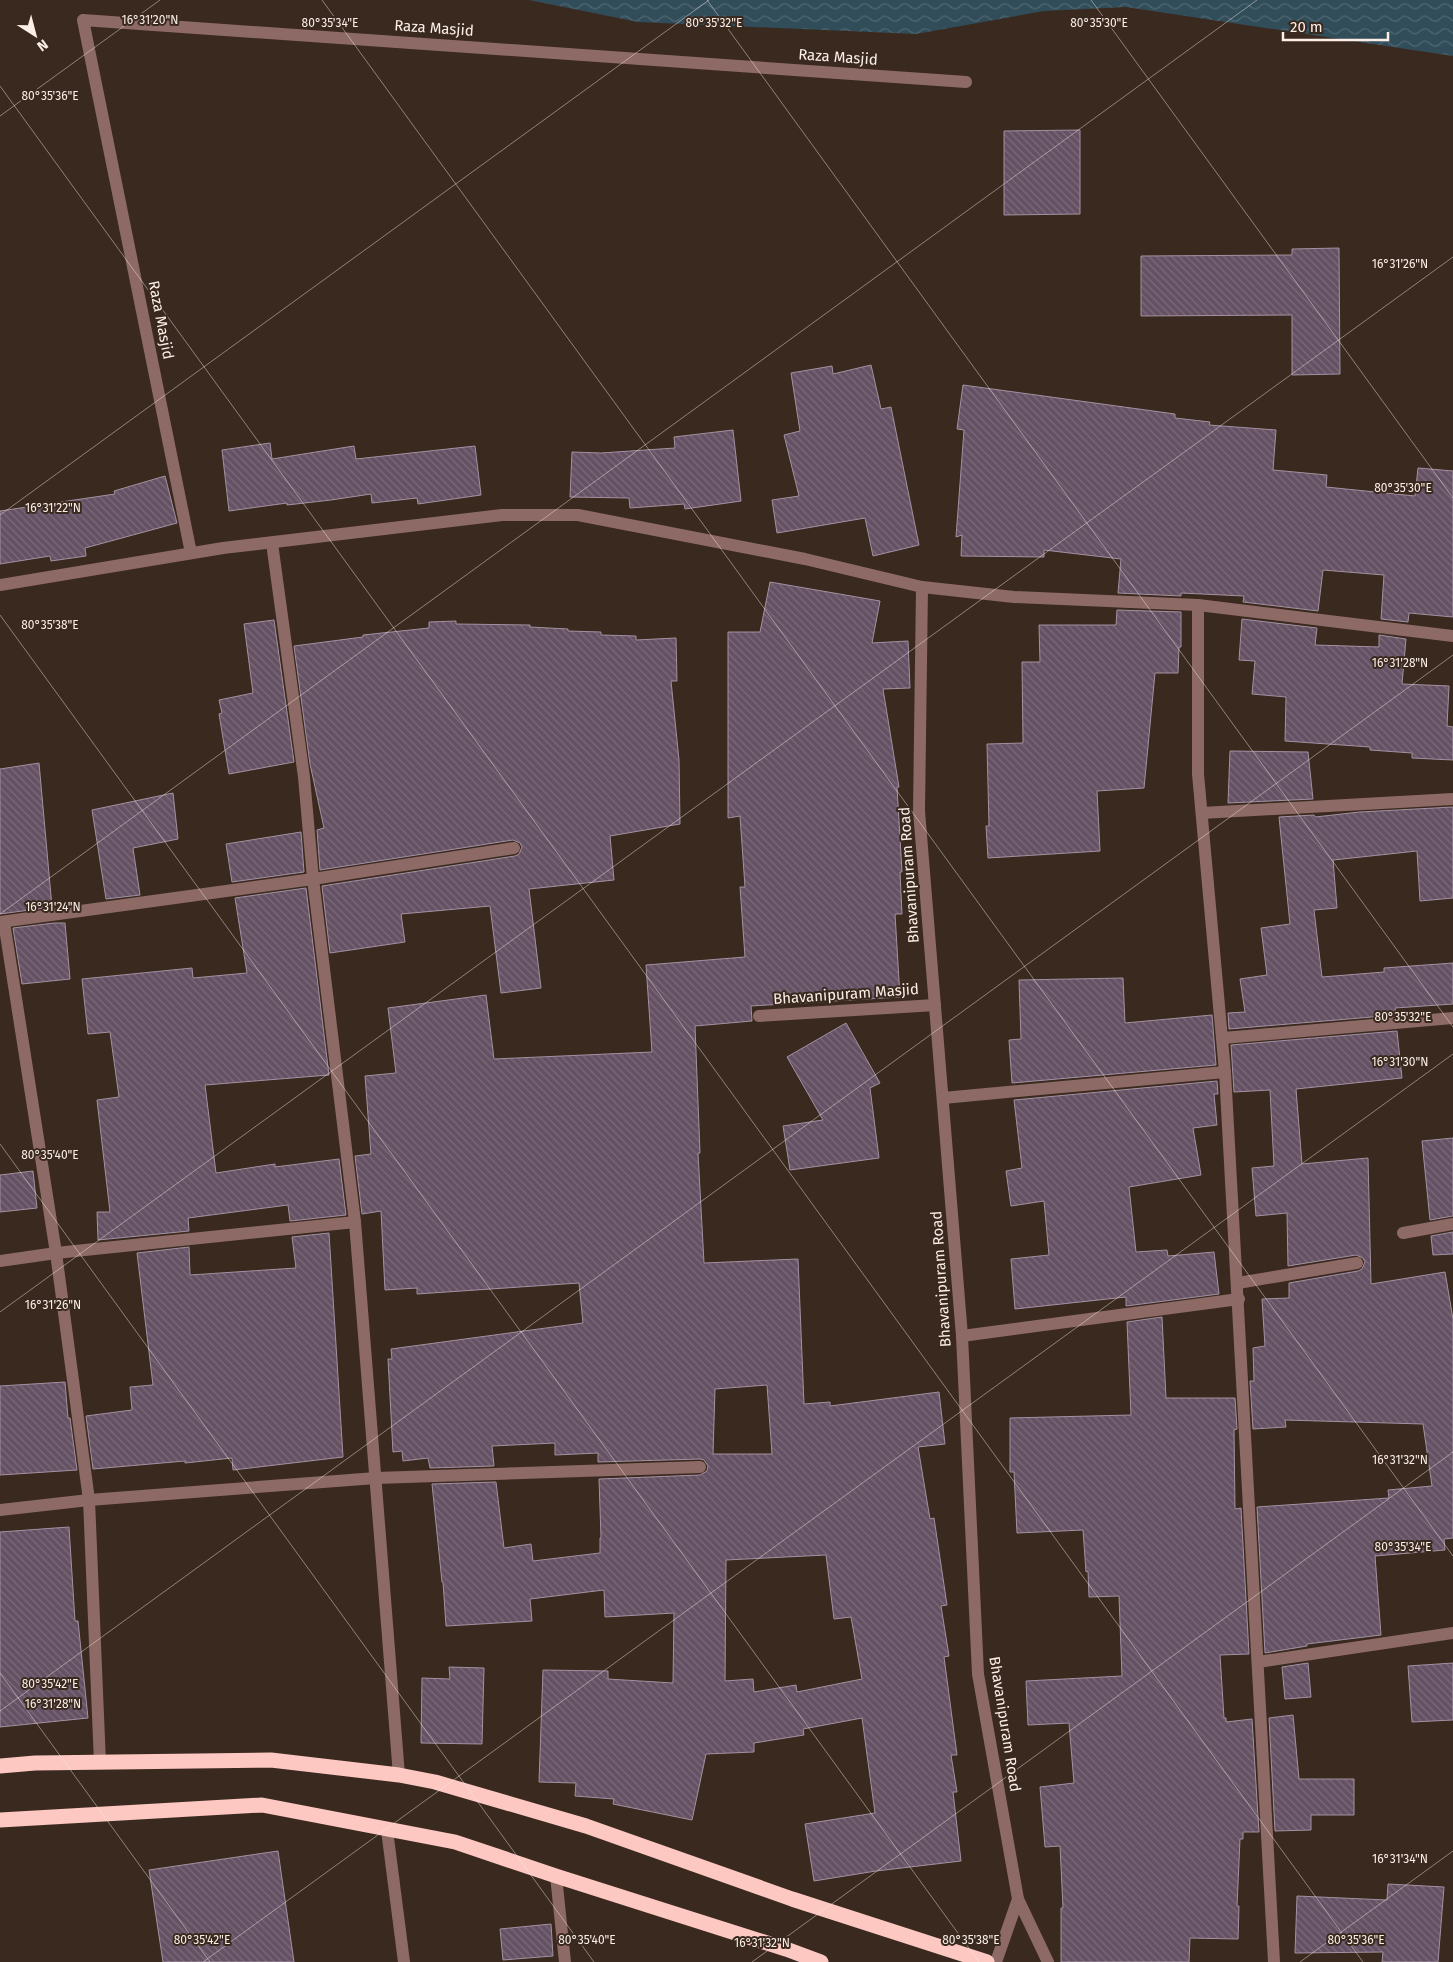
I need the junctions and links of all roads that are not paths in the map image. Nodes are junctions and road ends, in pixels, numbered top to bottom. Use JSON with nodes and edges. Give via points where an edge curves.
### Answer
{"nodes":[{"id":1,"x":966,"y":82,"type":"dead end"},
{"id":2,"x":272,"y":543,"type":"junction"},
{"id":3,"x":191,"y":553,"type":"junction"},
{"id":4,"x":0,"y":585,"type":"edge"},
{"id":5,"x":922,"y":587,"type":"junction"},
{"id":6,"x":1198,"y":605,"type":"junction"},
{"id":7,"x":1453,"y":636,"type":"edge"},
{"id":8,"x":1453,"y":799,"type":"edge"},
{"id":9,"x":1202,"y":813,"type":"junction"},
{"id":10,"x":514,"y":848,"type":"dead end"},
{"id":11,"x":313,"y":879,"type":"junction"},
{"id":12,"x":2,"y":922,"type":"edge"},
{"id":13,"x":935,"y":1005,"type":"junction"},
{"id":14,"x":758,"y":1016,"type":"dead end"},
{"id":15,"x":1453,"y":1018,"type":"edge"},
{"id":16,"x":1223,"y":1038,"type":"junction"},
{"id":17,"x":1225,"y":1072,"type":"junction"},
{"id":18,"x":943,"y":1098,"type":"junction"},
{"id":19,"x":355,"y":1222,"type":"junction"},
{"id":20,"x":1453,"y":1224,"type":"edge"},
{"id":21,"x":1403,"y":1233,"type":"dead end"},
{"id":22,"x":56,"y":1253,"type":"junction"},
{"id":23,"x":0,"y":1261,"type":"edge"},
{"id":24,"x":1357,"y":1263,"type":"dead end"},
{"id":25,"x":1238,"y":1283,"type":"junction"},
{"id":26,"x":1239,"y":1299,"type":"junction"},
{"id":27,"x":962,"y":1336,"type":"junction"},
{"id":28,"x":700,"y":1466,"type":"dead end"},
{"id":29,"x":376,"y":1478,"type":"junction"},
{"id":30,"x":89,"y":1500,"type":"junction"},
{"id":31,"x":0,"y":1510,"type":"edge"},
{"id":32,"x":1453,"y":1633,"type":"edge"},
{"id":33,"x":1258,"y":1662,"type":"junction"},
{"id":34,"x":100,"y":1763,"type":"junction"},
{"id":35,"x":0,"y":1766,"type":"edge"},
{"id":36,"x":399,"y":1775,"type":"junction"},
{"id":37,"x":0,"y":1820,"type":"edge"},
{"id":38,"x":386,"y":1830,"type":"junction"},
{"id":39,"x":556,"y":1876,"type":"junction"},
{"id":40,"x":1018,"y":1899,"type":"junction"},
{"id":41,"x":404,"y":1962,"type":"edge"},
{"id":42,"x":564,"y":1962,"type":"edge"},
{"id":43,"x":821,"y":1962,"type":"edge"},
{"id":44,"x":986,"y":1962,"type":"edge"},
{"id":45,"x":996,"y":1962,"type":"edge"},
{"id":46,"x":1048,"y":1962,"type":"edge"},
{"id":47,"x":1274,"y":1962,"type":"edge"}],
"edges":[{"from":1,"to":3,"type":"street","name":"Raza Masjid","via":[[83,20]]},
{"from":2,"to":3,"type":"street"},
{"from":2,"to":5,"type":"street","via":[[502,515],[578,515],[805,559]]},
{"from":2,"to":11,"type":"street","via":[[304,777]]},
{"from":3,"to":4,"type":"street"},
{"from":5,"to":6,"type":"street","via":[[1014,597]]},
{"from":5,"to":13,"type":"street","name":"Bhavanipuram Road","via":[[919,811]]},
{"from":6,"to":7,"type":"street"},
{"from":6,"to":9,"type":"street","via":[[1198,774]]},
{"from":8,"to":9,"type":"street"},
{"from":9,"to":16,"type":"street"},
{"from":10,"to":11,"type":"street"},
{"from":11,"to":12,"type":"street"},
{"from":11,"to":19,"type":"street"},
{"from":12,"to":22,"type":"street"},
{"from":13,"to":14,"type":"street","name":"Bhavanipuram Masjid"},
{"from":13,"to":18,"type":"street","name":"Bhavanipuram Road"},
{"from":15,"to":16,"type":"street"},
{"from":16,"to":17,"type":"street"},
{"from":17,"to":18,"type":"street"},
{"from":17,"to":25,"type":"street"},
{"from":18,"to":27,"type":"street","name":"Bhavanipuram Road"},
{"from":19,"to":22,"type":"street"},
{"from":19,"to":29,"type":"street"},
{"from":20,"to":21,"type":"street"},
{"from":22,"to":23,"type":"street"},
{"from":22,"to":30,"type":"street"},
{"from":24,"to":25,"type":"street"},
{"from":25,"to":26,"type":"street"},
{"from":26,"to":27,"type":"street"},
{"from":26,"to":33,"type":"street"},
{"from":27,"to":40,"type":"street","name":"Bhavanipuram Road","via":[[978,1674]]},
{"from":28,"to":29,"type":"street"},
{"from":29,"to":30,"type":"street"},
{"from":29,"to":36,"type":"street"},
{"from":30,"to":31,"type":"street"},
{"from":30,"to":34,"type":"street"},
{"from":32,"to":33,"type":"street"},
{"from":33,"to":47,"type":"street"},
{"from":34,"to":35,"type":"highway"},
{"from":34,"to":36,"type":"highway","via":[[271,1760]]},
{"from":36,"to":44,"type":"highway","via":[[435,1782],[586,1826],[792,1899]]},
{"from":37,"to":38,"type":"highway","via":[[262,1805]]},
{"from":38,"to":39,"type":"highway","via":[[455,1842]]},
{"from":38,"to":41,"type":"street"},
{"from":39,"to":42,"type":"street"},
{"from":39,"to":43,"type":"highway"},
{"from":40,"to":45,"type":"street","name":"Bhavanipuram Road"},
{"from":40,"to":46,"type":"street"}]}
